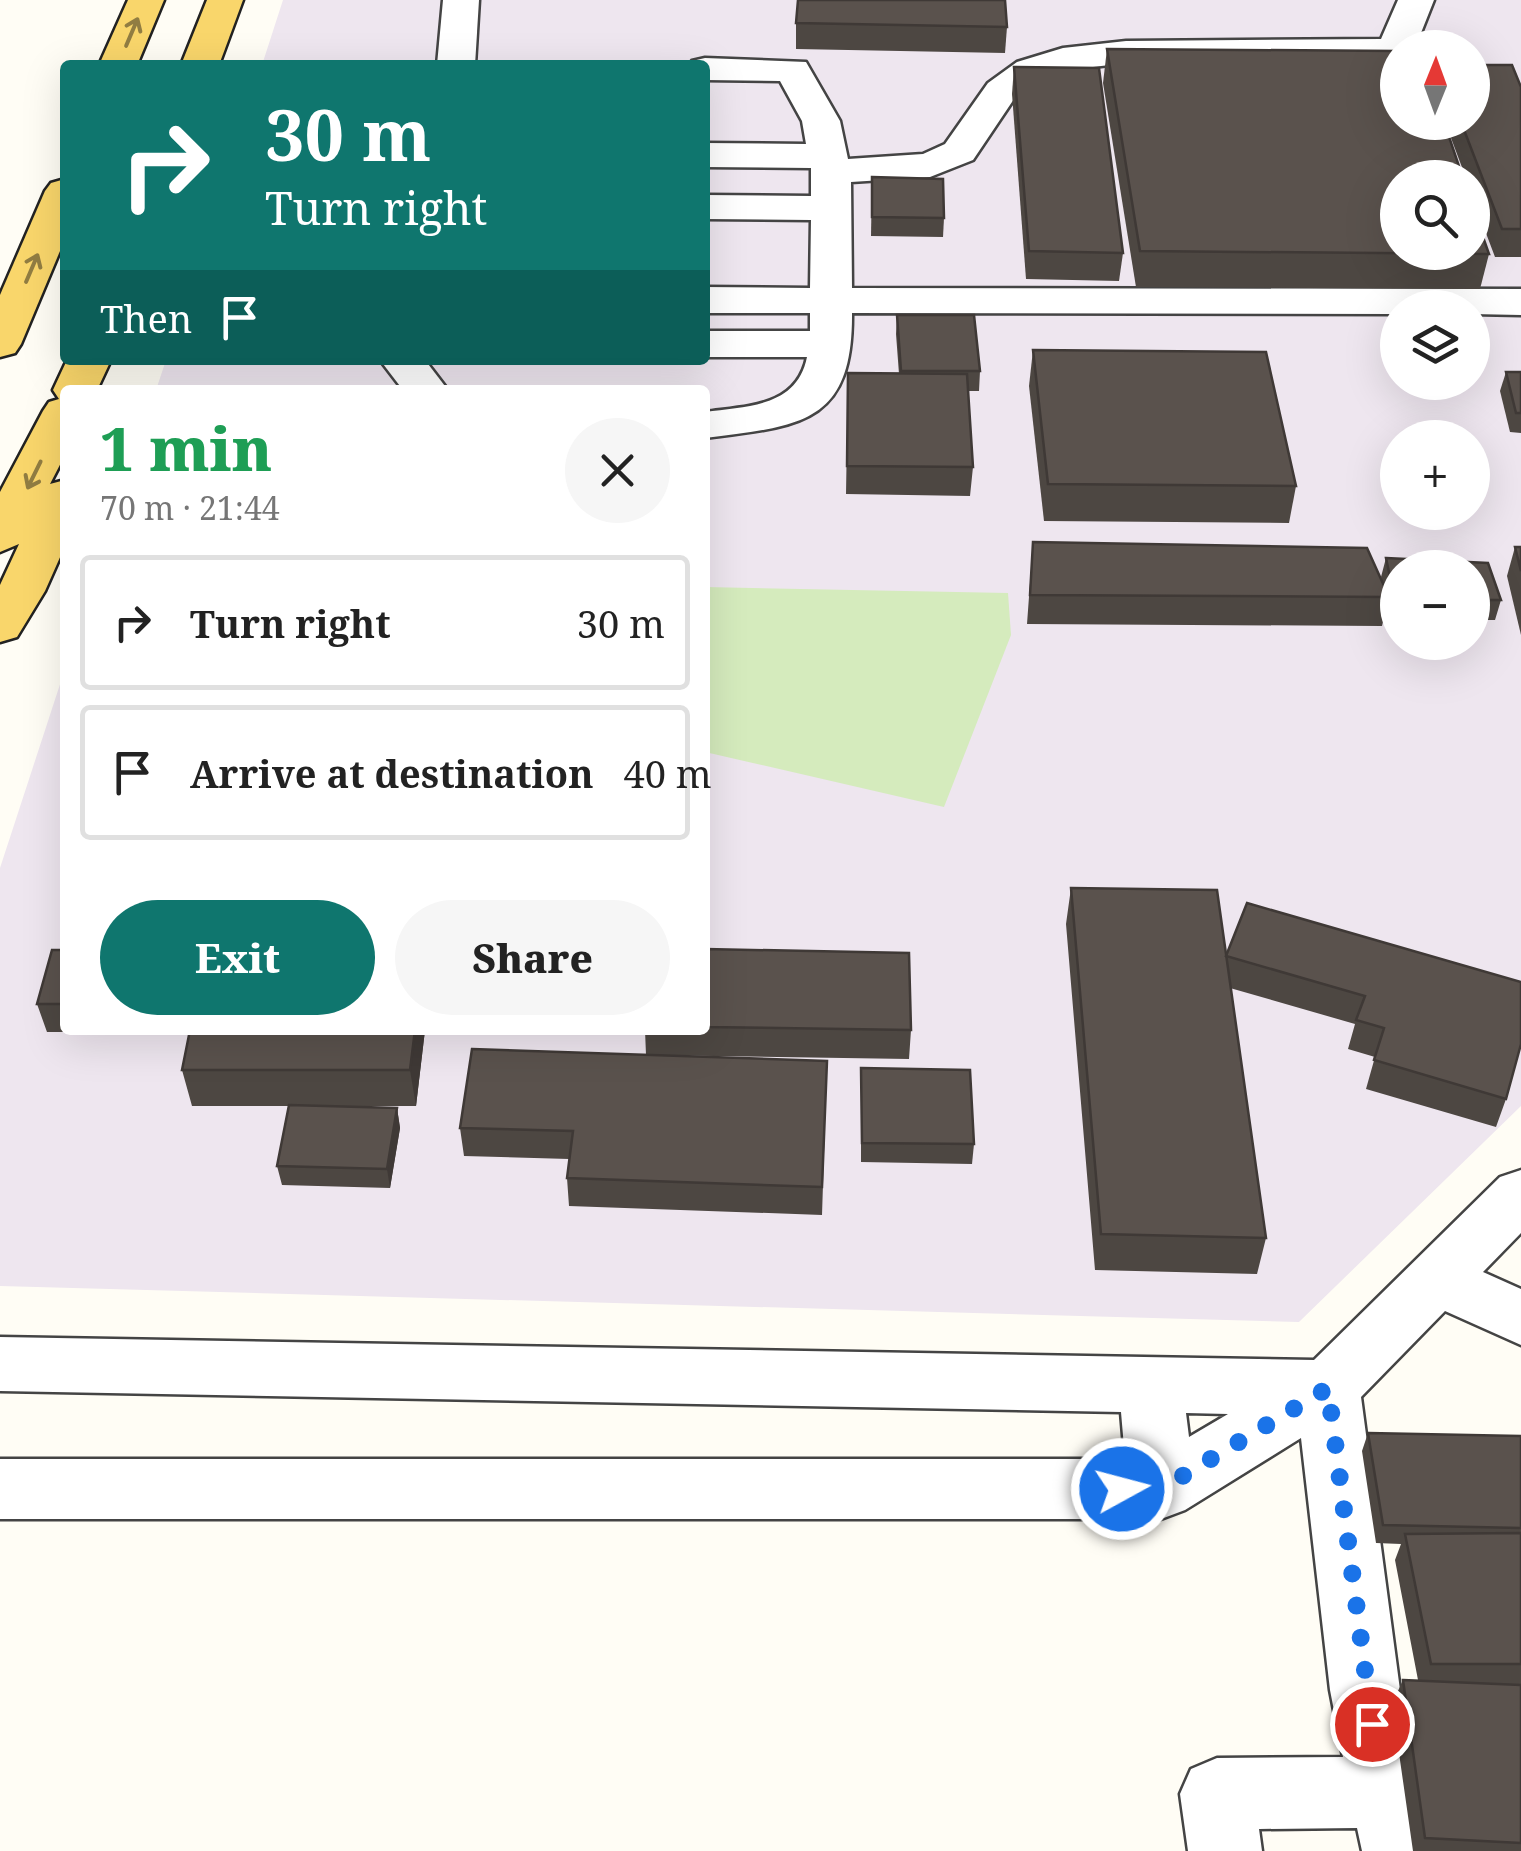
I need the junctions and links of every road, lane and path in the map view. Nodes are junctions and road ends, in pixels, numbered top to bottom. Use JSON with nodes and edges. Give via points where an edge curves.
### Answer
{"nodes":[{"id":1,"x":146,"y":0,"type":"edge"},
{"id":2,"x":225,"y":0,"type":"edge"},
{"id":3,"x":460,"y":0,"type":"edge"},
{"id":4,"x":1416,"y":0,"type":"edge"},
{"id":5,"x":1404,"y":30,"type":"edge"},
{"id":6,"x":1380,"y":49,"type":"edge"},
{"id":7,"x":120,"y":60,"type":"edge"},
{"id":8,"x":202,"y":60,"type":"edge"},
{"id":9,"x":456,"y":60,"type":"edge"},
{"id":10,"x":710,"y":69,"type":"edge"},
{"id":11,"x":710,"y":156,"type":"edge"},
{"id":12,"x":830,"y":179,"type":"junction"},
{"id":13,"x":60,"y":203,"type":"edge"},
{"id":14,"x":710,"y":206,"type":"edge"},
{"id":15,"x":710,"y":300,"type":"edge"},
{"id":16,"x":832,"y":300,"type":"junction"},
{"id":17,"x":1521,"y":302,"type":"edge"},
{"id":18,"x":0,"y":344,"type":"edge"},
{"id":19,"x":710,"y":344,"type":"edge"},
{"id":20,"x":831,"y":344,"type":"junction"},
{"id":21,"x":406,"y":365,"type":"edge"},
{"id":22,"x":422,"y":385,"type":"edge"},
{"id":23,"x":60,"y":422,"type":"edge"},
{"id":24,"x":710,"y":423,"type":"edge"},
{"id":25,"x":60,"y":507,"type":"edge"},
{"id":26,"x":0,"y":537,"type":"edge"},
{"id":27,"x":0,"y":626,"type":"edge"},
{"id":28,"x":1521,"y":1194,"type":"edge"},
{"id":29,"x":1437,"y":1278,"type":"junction"},
{"id":30,"x":1521,"y":1318,"type":"edge"},
{"id":31,"x":0,"y":1364,"type":"edge"},
{"id":32,"x":1151,"y":1385,"type":"junction"},
{"id":33,"x":1328,"y":1388,"type":"junction"},
{"id":34,"x":0,"y":1489,"type":"edge"},
{"id":35,"x":1161,"y":1489,"type":"junction"},
{"id":36,"x":1393,"y":1821,"type":"edge"},
{"id":37,"x":1225,"y":1851,"type":"edge"}],
"edges":[{"from":7,"to":1,"type":"main road","one_way":true},
{"from":2,"to":8,"type":"main road"},
{"from":3,"to":9,"type":"street"},
{"from":4,"to":5,"type":"street"},
{"from":6,"to":12,"type":"street","via":[[1126,52],[1063,59],[1001,90],[959,152],[930,165]]},
{"from":10,"to":12,"type":"street","via":[[794,70],[821,120]]},
{"from":11,"to":12,"type":"street"},
{"from":12,"to":14,"type":"street"},
{"from":12,"to":16,"type":"street"},
{"from":18,"to":13,"type":"main road","one_way":true},
{"from":15,"to":16,"type":"street"},
{"from":16,"to":17,"type":"street"},
{"from":16,"to":20,"type":"street"},
{"from":19,"to":20,"type":"street"},
{"from":20,"to":24,"type":"street","via":[[825,376],[809,399],[772,416]]},
{"from":21,"to":22,"type":"street"},
{"from":23,"to":26,"type":"main road","one_way":true},
{"from":25,"to":27,"type":"main road"},
{"from":28,"to":29,"type":"street"},
{"from":29,"to":30,"type":"street"},
{"from":29,"to":33,"type":"street"},
{"from":31,"to":32,"type":"street"},
{"from":32,"to":33,"type":"street"},
{"from":32,"to":35,"type":"street"},
{"from":33,"to":35,"type":"street"},
{"from":33,"to":36,"type":"street","via":[[1365,1690]]},
{"from":34,"to":35,"type":"street"},
{"from":36,"to":37,"type":"street","via":[[1217,1794]]}]}
